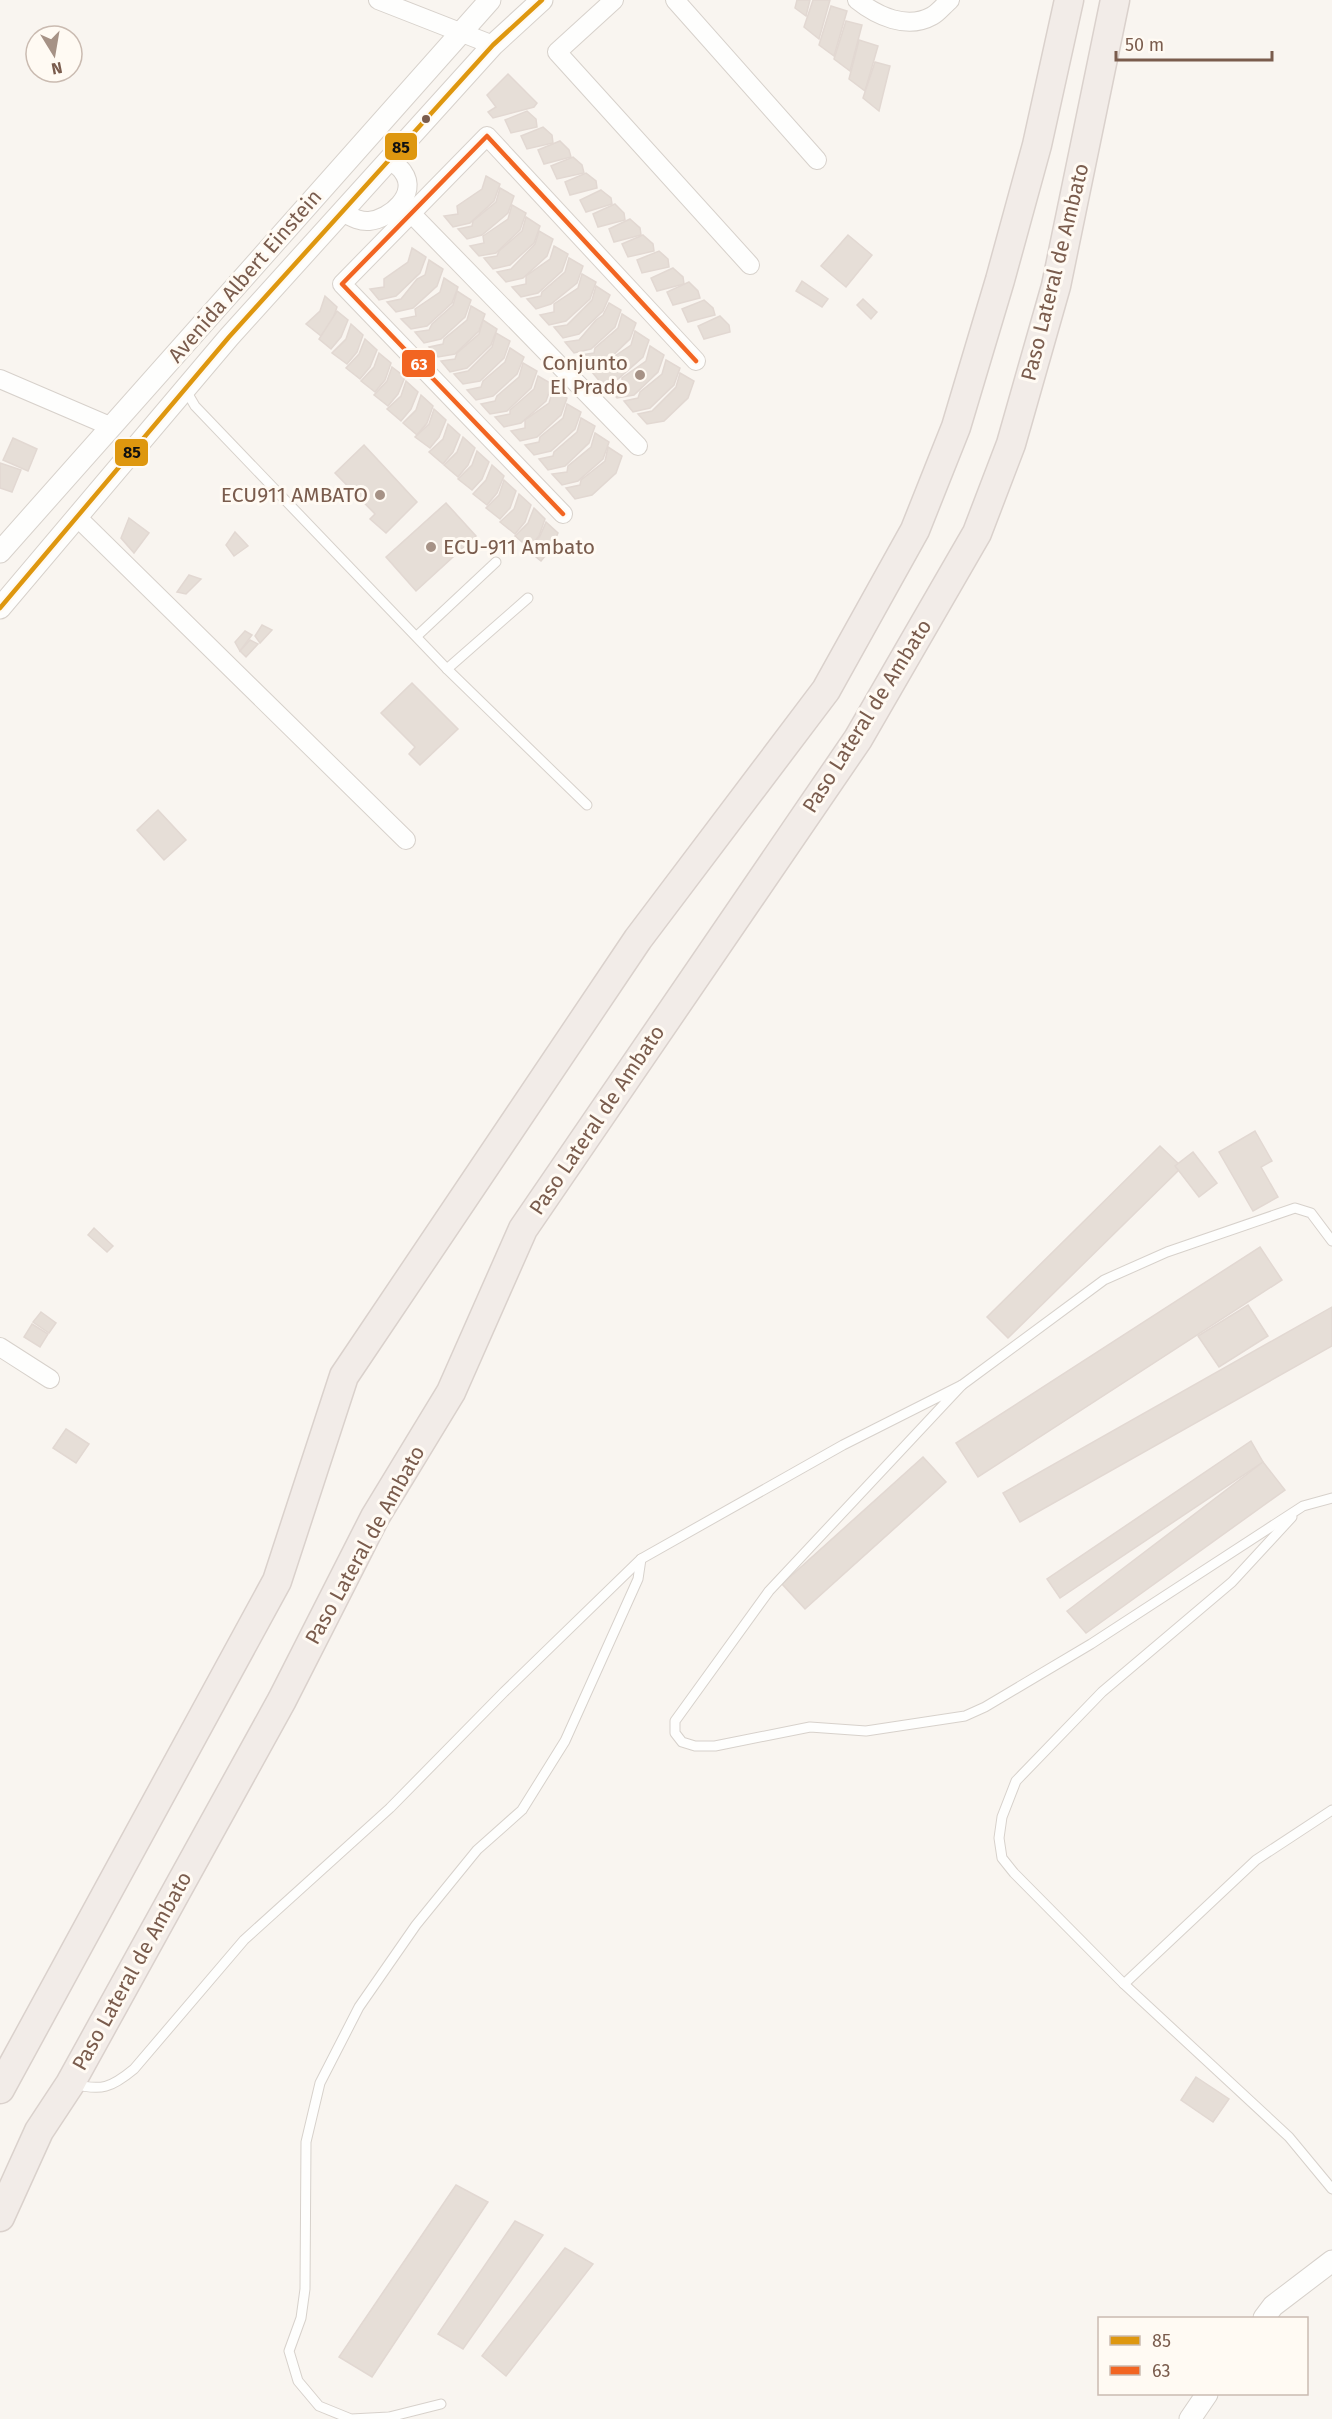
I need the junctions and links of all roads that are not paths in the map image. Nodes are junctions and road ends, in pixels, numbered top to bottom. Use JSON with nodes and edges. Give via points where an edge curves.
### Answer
{"nodes":[{"id":1,"x":378,"y":0,"type":"edge"},
{"id":2,"x":490,"y":0,"type":"edge"},
{"id":3,"x":542,"y":0,"type":"edge"},
{"id":4,"x":675,"y":0,"type":"edge"},
{"id":5,"x":857,"y":0,"type":"edge"},
{"id":6,"x":950,"y":0,"type":"edge"},
{"id":7,"x":1069,"y":0,"type":"edge"},
{"id":8,"x":1115,"y":0,"type":"edge"},
{"id":9,"x":603,"y":4,"type":"edge"},
{"id":10,"x":460,"y":31,"type":"junction"},
{"id":11,"x":493,"y":45,"type":"junction"},
{"id":12,"x":389,"y":159,"type":"junction"},
{"id":13,"x":817,"y":160,"type":"dead end"},
{"id":14,"x":407,"y":208,"type":"junction"},
{"id":15,"x":342,"y":212,"type":"junction"},
{"id":16,"x":750,"y":265,"type":"dead end"},
{"id":17,"x":696,"y":361,"type":"dead end"},
{"id":18,"x":162,"y":370,"type":"junction"},
{"id":19,"x":0,"y":380,"type":"edge"},
{"id":20,"x":185,"y":389,"type":"junction"},
{"id":21,"x":112,"y":427,"type":"junction"},
{"id":22,"x":638,"y":446,"type":"dead end"},
{"id":23,"x":563,"y":514,"type":"dead end"},
{"id":24,"x":78,"y":518,"type":"junction"},
{"id":25,"x":3,"y":544,"type":"edge"},
{"id":26,"x":496,"y":562,"type":"dead end"},
{"id":27,"x":528,"y":598,"type":"dead end"},
{"id":28,"x":0,"y":608,"type":"edge"},
{"id":29,"x":417,"y":636,"type":"junction"},
{"id":30,"x":447,"y":669,"type":"junction"},
{"id":31,"x":587,"y":805,"type":"dead end"},
{"id":32,"x":406,"y":840,"type":"dead end"},
{"id":33,"x":1332,"y":1242,"type":"edge"},
{"id":34,"x":0,"y":1347,"type":"edge"},
{"id":35,"x":50,"y":1379,"type":"dead end"},
{"id":36,"x":962,"y":1385,"type":"junction"},
{"id":37,"x":1332,"y":1498,"type":"edge"},
{"id":38,"x":1303,"y":1506,"type":"junction"},
{"id":39,"x":641,"y":1560,"type":"junction"},
{"id":40,"x":1332,"y":1810,"type":"edge"},
{"id":41,"x":1125,"y":1984,"type":"junction"},
{"id":42,"x":70,"y":2084,"type":"junction"},
{"id":43,"x":0,"y":2089,"type":"edge"},
{"id":44,"x":1332,"y":2189,"type":"edge"},
{"id":45,"x":0,"y":2217,"type":"edge"},
{"id":46,"x":1332,"y":2261,"type":"edge"},
{"id":47,"x":1265,"y":2317,"type":"edge"},
{"id":48,"x":1206,"y":2395,"type":"edge"},
{"id":49,"x":441,"y":2404,"type":"dead end"},
{"id":50,"x":1190,"y":2419,"type":"edge"}],
"edges":[{"from":1,"to":10,"type":"street"},
{"from":2,"to":10,"type":"street","name":"Avenida Albert Einstein"},
{"from":3,"to":11,"type":"street","name":"Avenida Albert Einstein"},
{"from":4,"to":13,"type":"street"},
{"from":5,"to":6,"type":"street","via":[[874,14],[904,21],[931,17]]},
{"from":7,"to":43,"type":"highway","via":[[1037,145],[1000,280],[956,426],[915,530],[826,690],[638,939],[344,1377],[277,1581]]},
{"from":8,"to":42,"type":"highway","name":"Paso Lateral de Ambato","via":[[1056,286],[1011,444],[977,533],[858,739],[523,1229],[451,1392],[375,1517],[282,1700]]},
{"from":9,"to":16,"type":"street","via":[[557,52]]},
{"from":10,"to":11,"type":"street"},
{"from":10,"to":18,"type":"street","name":"Avenida Albert Einstein"},
{"from":11,"to":12,"type":"street","name":"Avenida Albert Einstein"},
{"from":12,"to":14,"type":"street","via":[[403,172],[408,184]]},
{"from":12,"to":15,"type":"street","name":"Avenida Albert Einstein"},
{"from":14,"to":15,"type":"street","via":[[369,221]]},
{"from":14,"to":17,"type":"street","via":[[487,136]]},
{"from":14,"to":22,"type":"street"},
{"from":14,"to":23,"type":"street","via":[[342,284]]},
{"from":15,"to":20,"type":"street","name":"Avenida Albert Einstein"},
{"from":18,"to":20,"type":"street"},
{"from":18,"to":21,"type":"street","name":"Avenida Albert Einstein"},
{"from":19,"to":21,"type":"street"},
{"from":20,"to":24,"type":"street","name":"Avenida Albert Einstein"},
{"from":20,"to":29,"type":"lane","via":[[195,406]]},
{"from":21,"to":25,"type":"street","name":"Avenida Albert Einstein"},
{"from":24,"to":28,"type":"street","name":"Avenida Albert Einstein"},
{"from":24,"to":32,"type":"street"},
{"from":26,"to":29,"type":"lane"},
{"from":27,"to":30,"type":"lane"},
{"from":29,"to":30,"type":"lane"},
{"from":30,"to":31,"type":"lane"},
{"from":33,"to":36,"type":"lane","via":[[1311,1213],[1295,1208],[1167,1252],[1104,1280]]},
{"from":34,"to":35,"type":"street"},
{"from":36,"to":38,"type":"lane","via":[[769,1591],[675,1721],[675,1734],[682,1742],[715,1746],[810,1727],[866,1731],[964,1716],[1091,1644]]},
{"from":36,"to":39,"type":"lane","via":[[843,1445]]},
{"from":37,"to":38,"type":"lane"},
{"from":38,"to":41,"type":"lane","via":[[1232,1582],[1102,1692],[1016,1781],[1002,1817],[1002,1858]]},
{"from":39,"to":42,"type":"lane","via":[[390,1808],[243,1940],[135,2069],[116,2084],[95,2090]]},
{"from":39,"to":49,"type":"lane","via":[[638,1580],[565,1741],[522,1810],[477,1850],[416,1925],[359,2007],[320,2083],[306,2142],[305,2289],[290,2351],[298,2381],[319,2406],[351,2419],[389,2417]]},
{"from":40,"to":41,"type":"lane","via":[[1257,1860]]},
{"from":41,"to":44,"type":"lane","via":[[1289,2137]]},
{"from":42,"to":45,"type":"highway","name":"Paso Lateral de Ambato","via":[[39,2131]]},
{"from":46,"to":47,"type":"street","via":[[1273,2306]]},
{"from":48,"to":50,"type":"street"}]}
